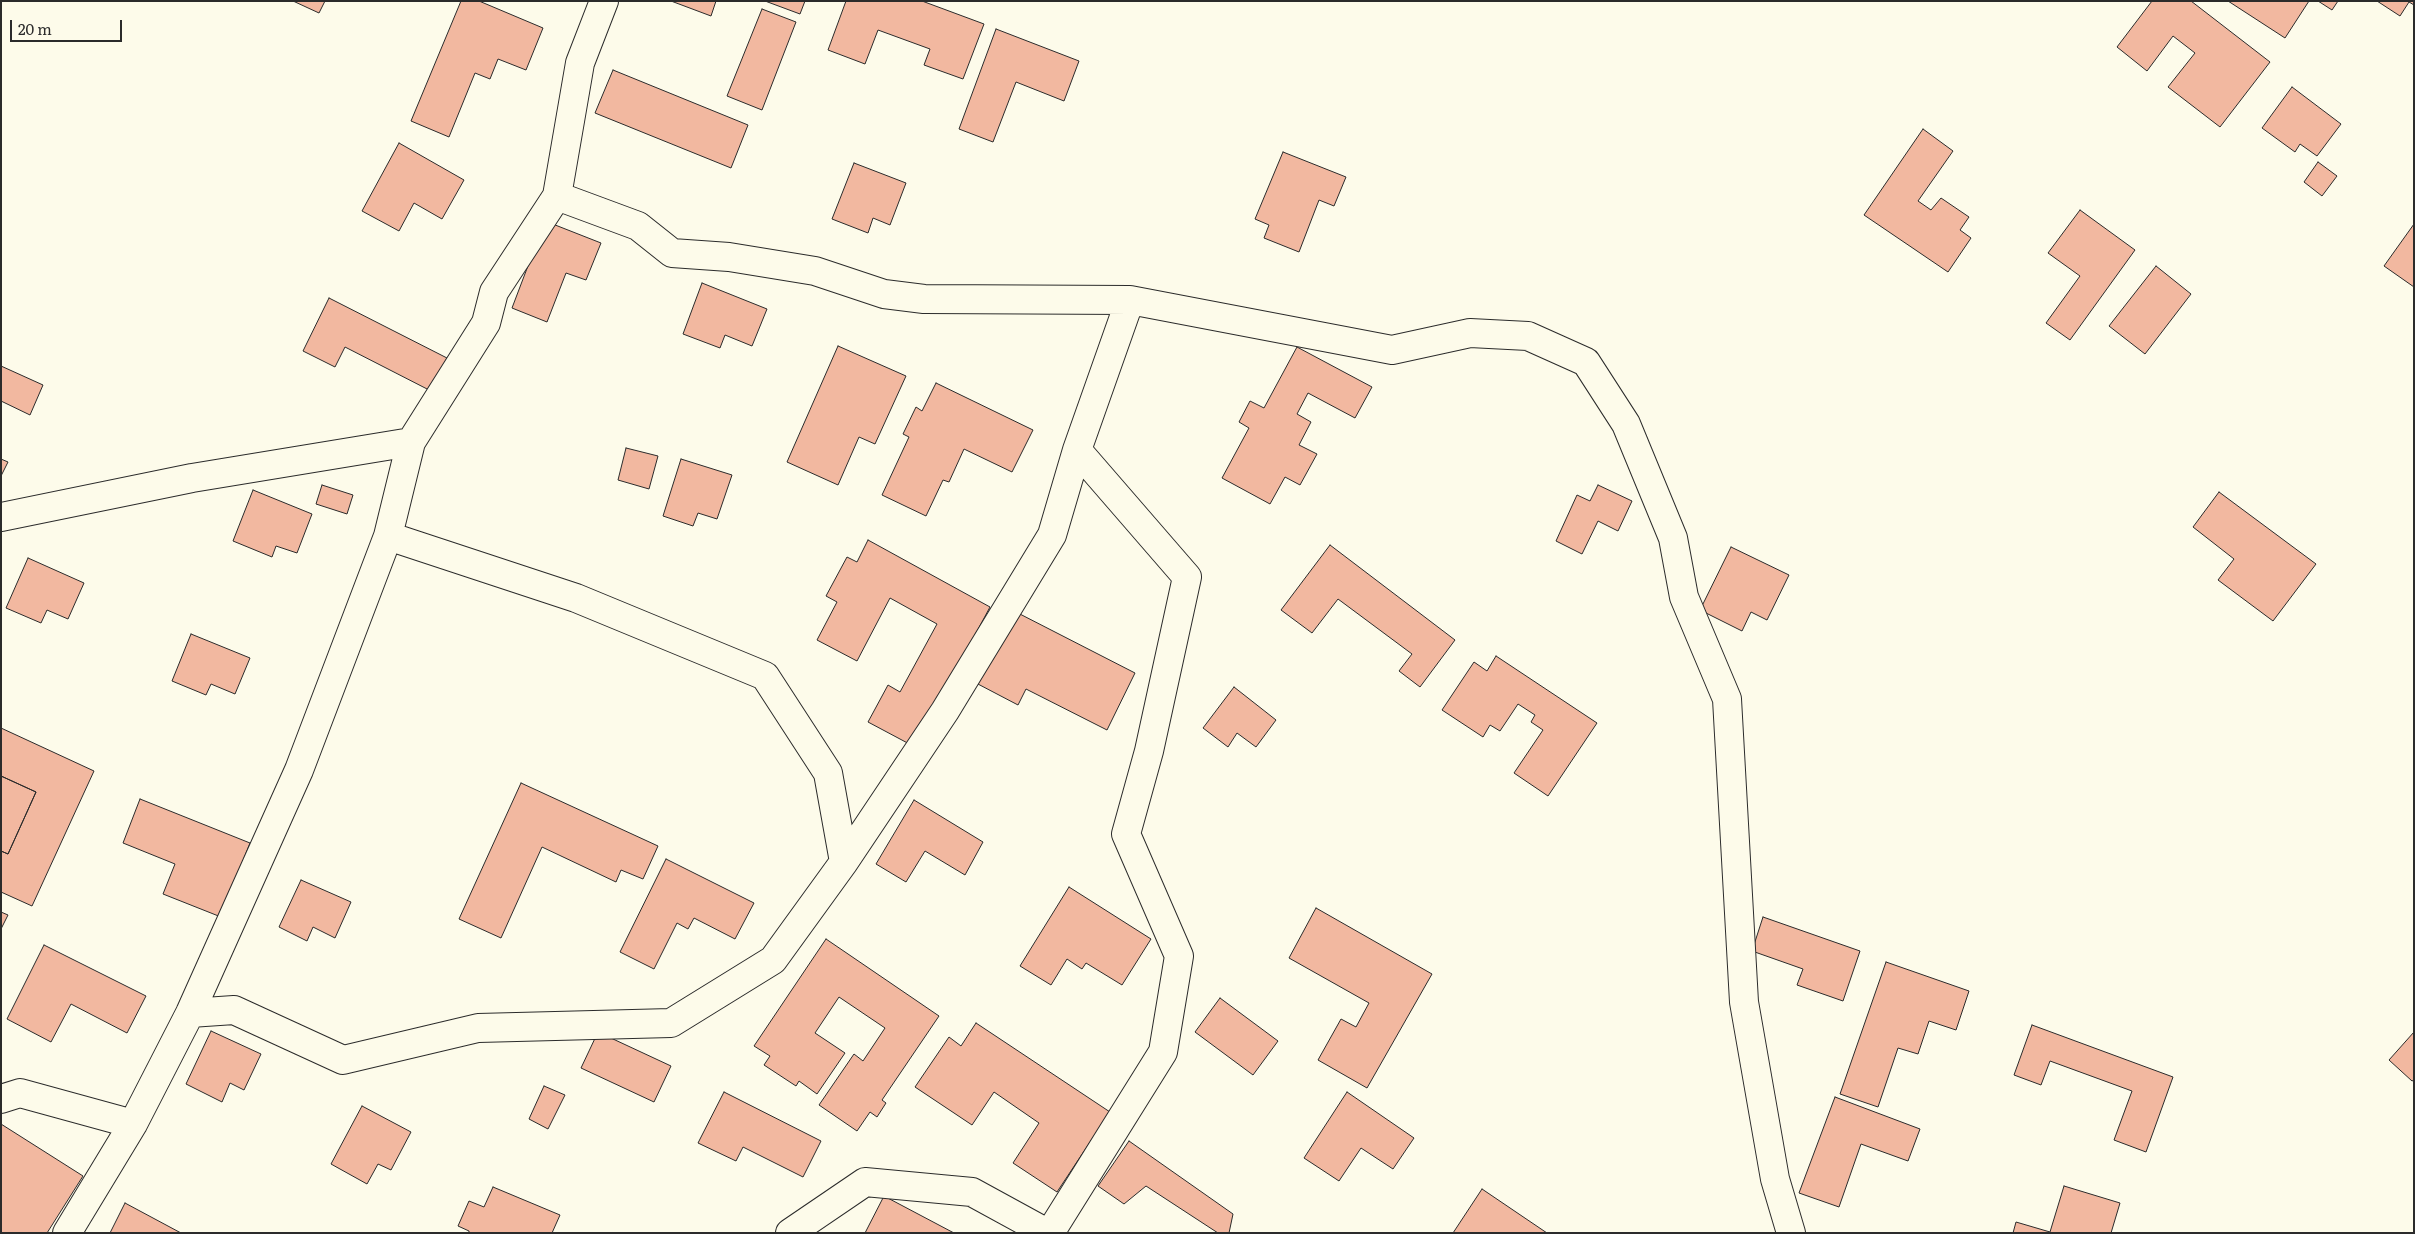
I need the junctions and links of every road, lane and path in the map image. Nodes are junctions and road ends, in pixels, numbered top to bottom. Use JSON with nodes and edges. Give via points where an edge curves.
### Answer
{"nodes":[{"id":1,"x":604,"y":1,"type":"edge"},
{"id":2,"x":557,"y":196,"type":"junction"},
{"id":3,"x":1130,"y":300,"type":"junction"},
{"id":4,"x":410,"y":442,"type":"junction"},
{"id":5,"x":1077,"y":450,"type":"junction"},
{"id":6,"x":1,"y":517,"type":"edge"},
{"id":7,"x":388,"y":536,"type":"junction"},
{"id":8,"x":844,"y":862,"type":"junction"},
{"id":9,"x":190,"y":1013,"type":"junction"},
{"id":10,"x":1,"y":1099,"type":"edge"},
{"id":11,"x":133,"y":1124,"type":"junction"},
{"id":12,"x":67,"y":1233,"type":"edge"},
{"id":13,"x":790,"y":1233,"type":"edge"},
{"id":14,"x":1049,"y":1233,"type":"edge"},
{"id":15,"x":1791,"y":1233,"type":"edge"}],
"edges":[{"from":1,"to":2,"type":"street","via":[[580,63]]},
{"from":2,"to":3,"type":"street","via":[[638,226],[672,253],[729,257],[815,271],[884,294],[924,299]]},
{"from":2,"to":4,"type":"street","via":[[494,292],[486,323]]},
{"from":3,"to":5,"type":"street"},
{"from":3,"to":15,"type":"street","via":[[1392,350],[1470,333],[1528,336],[1586,362],[1626,424],[1673,538],[1684,597],[1727,699],[1744,1002],[1775,1180]]},
{"from":4,"to":6,"type":"street","via":[[192,478]]},
{"from":4,"to":7,"type":"street"},
{"from":5,"to":8,"type":"street","via":[[1052,535],[945,711]]},
{"from":5,"to":14,"type":"street","via":[[1187,577],[1149,751],[1126,834],[1179,956],[1163,1052]]},
{"from":7,"to":8,"type":"street","via":[[576,598],[765,676],[828,773]]},
{"from":7,"to":9,"type":"street","via":[[300,770]]},
{"from":8,"to":9,"type":"street","via":[[773,960],[671,1024],[478,1028],[343,1060],[234,1010]]},
{"from":9,"to":11,"type":"street"},
{"from":10,"to":11,"type":"street","via":[[20,1093]]},
{"from":11,"to":12,"type":"street"},
{"from":13,"to":14,"type":"street","via":[[865,1182],[972,1192]]}]}
